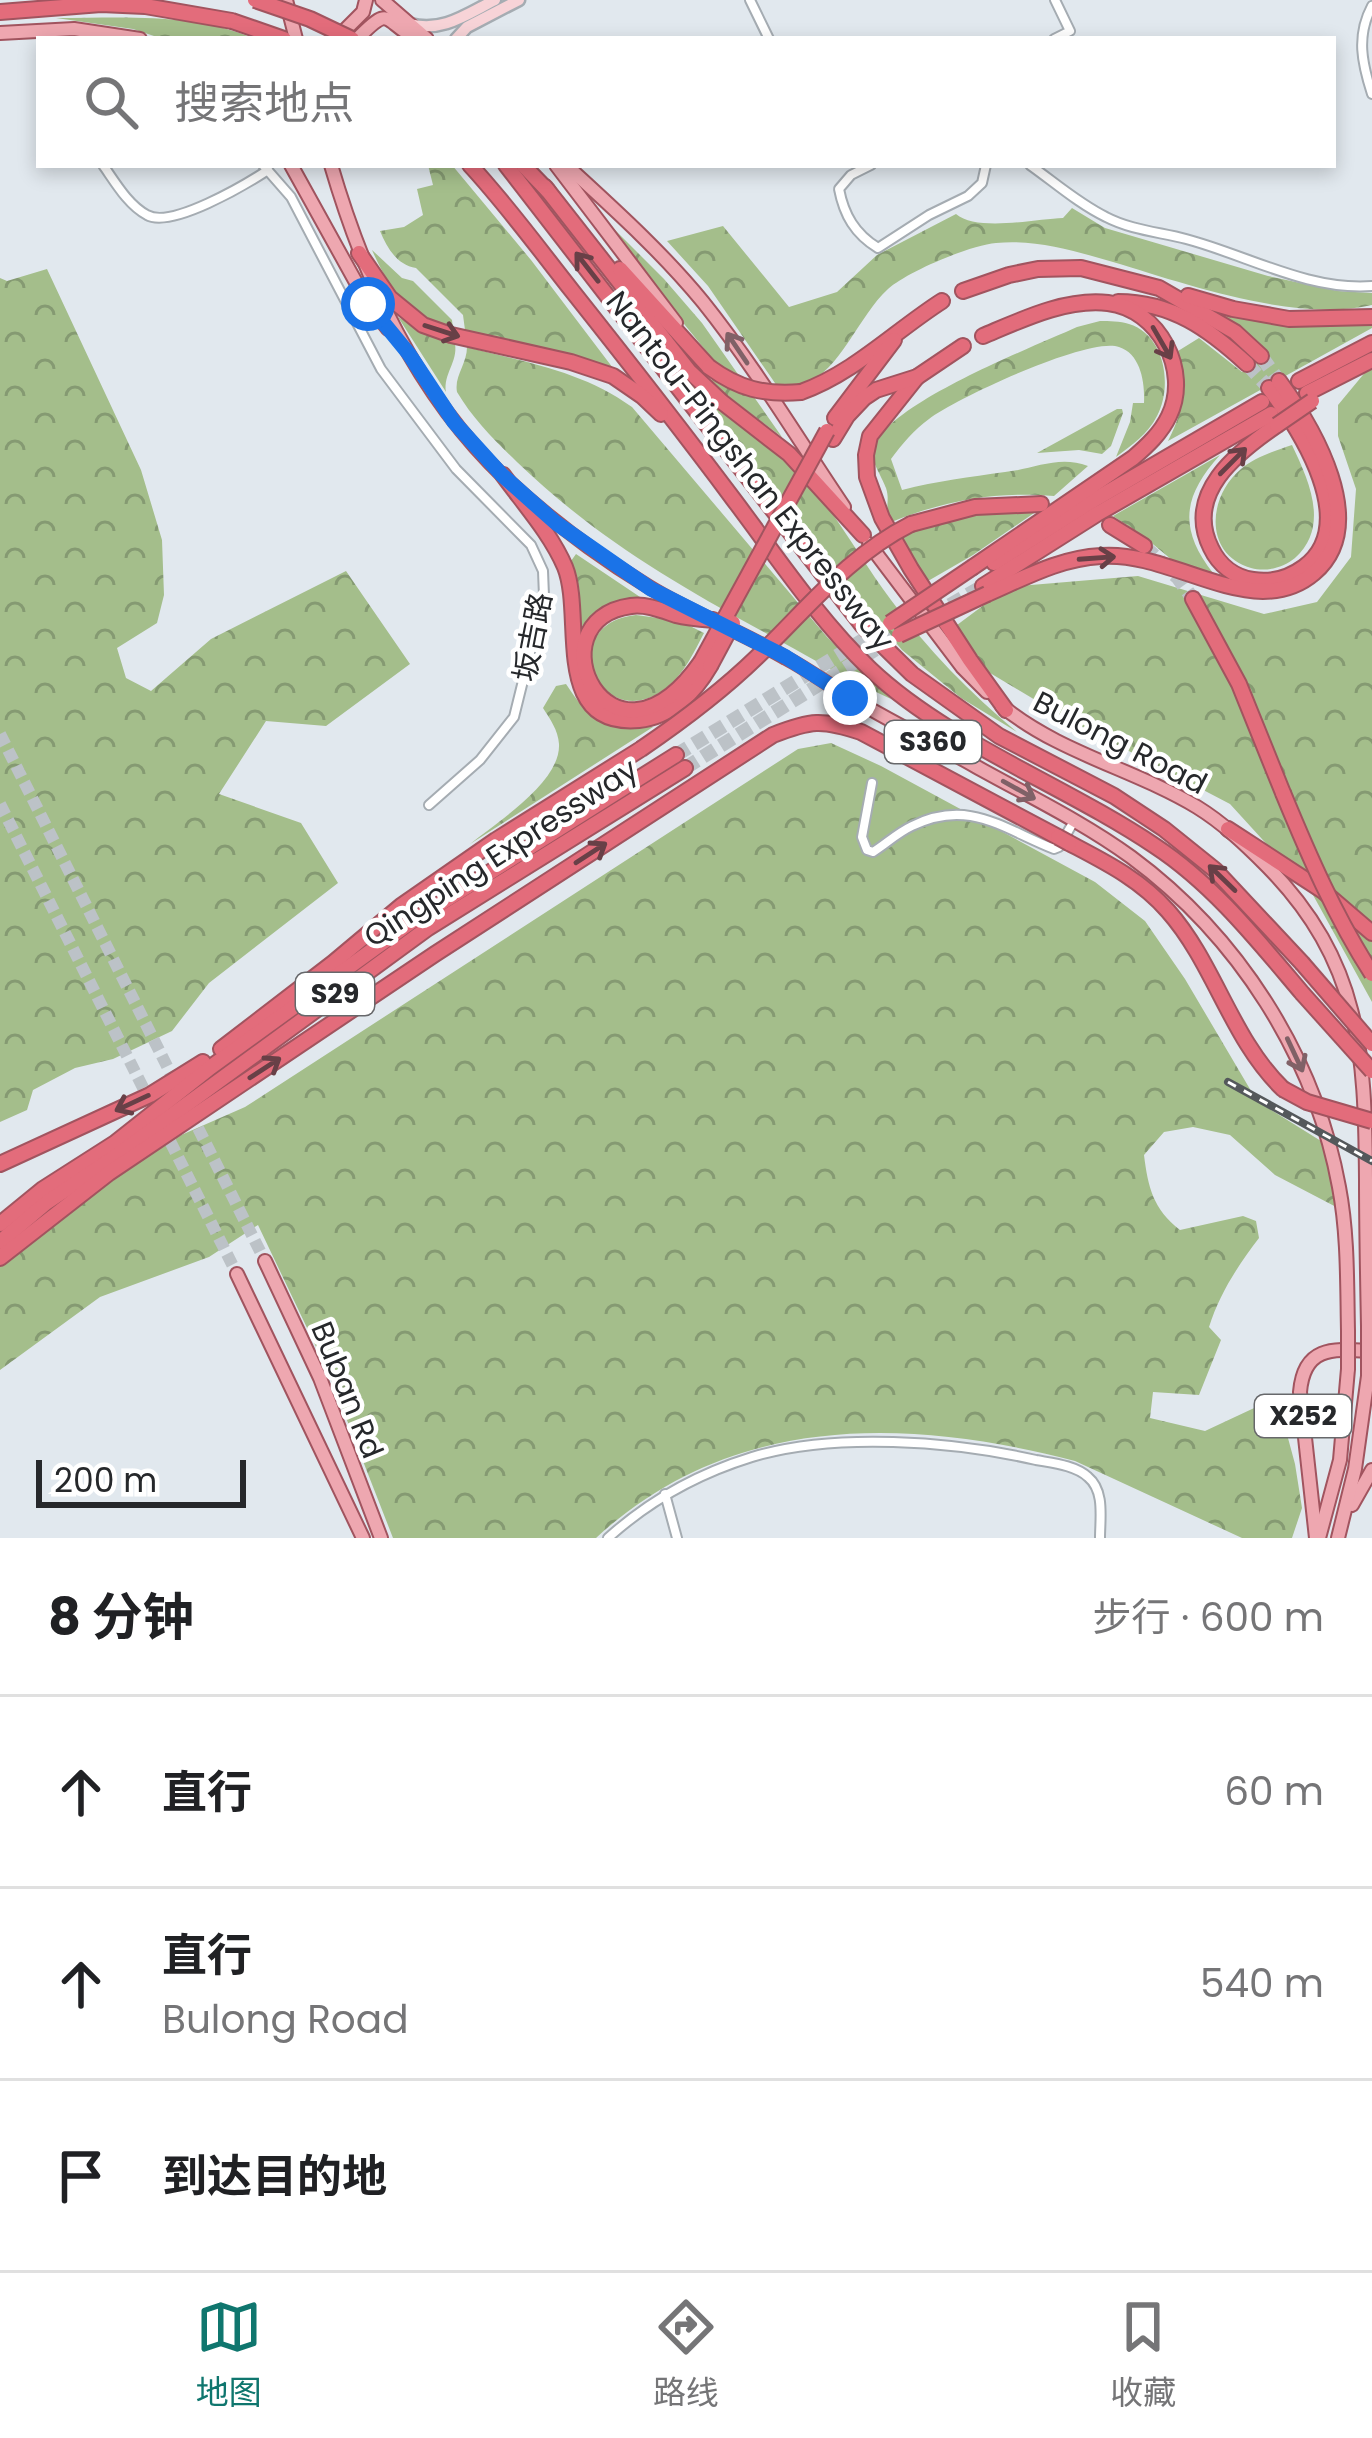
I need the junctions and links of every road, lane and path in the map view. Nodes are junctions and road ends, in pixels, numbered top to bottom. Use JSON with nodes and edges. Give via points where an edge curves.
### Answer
{"nodes":[{"id":1,"x":255,"y":0,"type":"edge"},
{"id":2,"x":286,"y":0,"type":"edge"},
{"id":3,"x":366,"y":0,"type":"edge"},
{"id":4,"x":382,"y":0,"type":"edge"},
{"id":5,"x":495,"y":0,"type":"edge"},
{"id":6,"x":519,"y":0,"type":"edge"},
{"id":7,"x":750,"y":0,"type":"edge"},
{"id":8,"x":1054,"y":0,"type":"edge"},
{"id":9,"x":1372,"y":6,"type":"edge"},
{"id":10,"x":0,"y":12,"type":"edge"},
{"id":11,"x":477,"y":15,"type":"junction"},
{"id":12,"x":410,"y":24,"type":"junction"},
{"id":13,"x":0,"y":33,"type":"edge"},
{"id":14,"x":122,"y":36,"type":"edge"},
{"id":15,"x":275,"y":36,"type":"edge"},
{"id":16,"x":295,"y":36,"type":"edge"},
{"id":17,"x":340,"y":36,"type":"edge"},
{"id":18,"x":348,"y":36,"type":"edge"},
{"id":19,"x":358,"y":36,"type":"edge"},
{"id":20,"x":413,"y":36,"type":"edge"},
{"id":21,"x":424,"y":36,"type":"edge"},
{"id":22,"x":458,"y":36,"type":"edge"},
{"id":23,"x":768,"y":36,"type":"edge"},
{"id":24,"x":1060,"y":36,"type":"edge"},
{"id":25,"x":1372,"y":94,"type":"edge"},
{"id":26,"x":106,"y":168,"type":"edge"},
{"id":27,"x":265,"y":168,"type":"edge"},
{"id":28,"x":267,"y":168,"type":"edge"},
{"id":29,"x":293,"y":168,"type":"edge"},
{"id":30,"x":332,"y":168,"type":"edge"},
{"id":31,"x":472,"y":168,"type":"edge"},
{"id":32,"x":508,"y":168,"type":"edge"},
{"id":33,"x":526,"y":168,"type":"edge"},
{"id":34,"x":558,"y":168,"type":"edge"},
{"id":35,"x":569,"y":168,"type":"edge"},
{"id":36,"x":866,"y":168,"type":"edge"},
{"id":37,"x":985,"y":168,"type":"edge"},
{"id":38,"x":1034,"y":168,"type":"edge"},
{"id":39,"x":545,"y":188,"type":"junction"},
{"id":40,"x":359,"y":253,"type":"junction"},
{"id":41,"x":1372,"y":286,"type":"edge"},
{"id":42,"x":1160,"y":288,"type":"junction"},
{"id":43,"x":963,"y":291,"type":"dead end"},
{"id":44,"x":942,"y":301,"type":"dead end"},
{"id":45,"x":1101,"y":302,"type":"junction"},
{"id":46,"x":1372,"y":317,"type":"edge"},
{"id":47,"x":909,"y":322,"type":"junction"},
{"id":48,"x":983,"y":336,"type":"dead end"},
{"id":49,"x":1372,"y":343,"type":"edge"},
{"id":50,"x":962,"y":346,"type":"dead end"},
{"id":51,"x":409,"y":354,"type":"junction"},
{"id":52,"x":1372,"y":362,"type":"edge"},
{"id":53,"x":709,"y":367,"type":"junction"},
{"id":54,"x":917,"y":377,"type":"junction"},
{"id":55,"x":1306,"y":392,"type":"junction"},
{"id":56,"x":1272,"y":402,"type":"junction"},
{"id":57,"x":830,"y":435,"type":"junction"},
{"id":58,"x":705,"y":461,"type":"junction"},
{"id":59,"x":502,"y":475,"type":"junction"},
{"id":60,"x":1041,"y":504,"type":"dead end"},
{"id":61,"x":1110,"y":525,"type":"dead end"},
{"id":62,"x":863,"y":535,"type":"junction"},
{"id":63,"x":1144,"y":546,"type":"tunnel mouth"},
{"id":64,"x":980,"y":580,"type":"junction"},
{"id":65,"x":1192,"y":599,"type":"tunnel mouth"},
{"id":66,"x":713,"y":620,"type":"junction"},
{"id":67,"x":705,"y":664,"type":"junction"},
{"id":68,"x":1006,"y":710,"type":"junction"},
{"id":69,"x":872,"y":783,"type":"dead end"},
{"id":70,"x":429,"y":805,"type":"dead end"},
{"id":71,"x":1074,"y":821,"type":"junction"},
{"id":72,"x":1228,"y":829,"type":"junction"},
{"id":73,"x":1372,"y":933,"type":"edge"},
{"id":74,"x":1372,"y":974,"type":"edge"},
{"id":75,"x":1366,"y":1044,"type":"edge"},
{"id":76,"x":1372,"y":1071,"type":"edge"},
{"id":77,"x":1372,"y":1088,"type":"edge"},
{"id":78,"x":1372,"y":1121,"type":"edge"},
{"id":79,"x":0,"y":1164,"type":"edge"},
{"id":80,"x":0,"y":1223,"type":"edge"},
{"id":81,"x":0,"y":1242,"type":"edge"},
{"id":82,"x":0,"y":1258,"type":"edge"},
{"id":83,"x":265,"y":1261,"type":"tunnel mouth"},
{"id":84,"x":237,"y":1274,"type":"tunnel mouth"},
{"id":85,"x":1372,"y":1352,"type":"edge"},
{"id":86,"x":1372,"y":1470,"type":"edge"},
{"id":87,"x":665,"y":1494,"type":"junction"},
{"id":88,"x":1342,"y":1522,"type":"junction"},
{"id":89,"x":362,"y":1538,"type":"edge"},
{"id":90,"x":381,"y":1538,"type":"edge"},
{"id":91,"x":608,"y":1538,"type":"edge"},
{"id":92,"x":677,"y":1538,"type":"edge"},
{"id":93,"x":1100,"y":1538,"type":"edge"},
{"id":94,"x":1317,"y":1538,"type":"edge"},
{"id":95,"x":1338,"y":1538,"type":"edge"}],
"edges":[{"from":1,"to":18,"type":"highway","bridge":true},
{"from":2,"to":16,"type":"main road"},
{"from":3,"to":17,"type":"main road"},
{"from":4,"to":12,"type":"main road"},
{"from":5,"to":11,"type":"main road"},
{"from":6,"to":11,"type":"main road"},
{"from":7,"to":23,"type":"street"},
{"from":8,"to":24,"type":"street","via":[[1070,31]]},
{"from":9,"to":25,"type":"street","via":[[1361,58]]},
{"from":10,"to":15,"type":"highway","bridge":true,"via":[[145,6]]},
{"from":11,"to":12,"type":"main road"},
{"from":11,"to":22,"type":"main road"},
{"from":12,"to":21,"type":"main road"},
{"from":13,"to":14,"type":"main road","via":[[74,28]]},
{"from":19,"to":20,"type":"main road","via":[[382,17]]},
{"from":26,"to":27,"type":"street","via":[[135,207],[157,220],[247,184]]},
{"from":28,"to":70,"type":"street","name":"坂吉路","via":[[297,207],[381,369],[456,469],[531,545],[543,571],[514,717]]},
{"from":29,"to":51,"type":"main road","via":[[368,304]]},
{"from":30,"to":40,"type":"main road","number":"S360"},
{"from":31,"to":58,"type":"highway","name":"Nantou-Pingshan Expressway"},
{"from":75,"to":32,"type":"highway","name":"Nantou-Pingshan Expressway","one_way":true,"bridge":true,"via":[[1215,870],[1114,796],[999,736],[890,656]]},
{"from":33,"to":39,"type":"highway"},
{"from":34,"to":53,"type":"main road"},
{"from":62,"to":35,"type":"main road","name":"Bulong Road","number":"S360","one_way":true,"via":[[700,298]]},
{"from":36,"to":37,"type":"street","via":[[839,189],[861,238],[878,248],[968,196]]},
{"from":38,"to":41,"type":"street","via":[[1128,226],[1347,288]]},
{"from":39,"to":53,"type":"highway"},
{"from":39,"to":62,"type":"highway","via":[[689,371],[789,454]]},
{"from":40,"to":51,"type":"main road","number":"S360"},
{"from":40,"to":58,"type":"highway","one_way":true,"via":[[390,298],[423,325],[613,376]]},
{"from":42,"to":43,"type":"highway","via":[[1081,268],[1038,268]]},
{"from":42,"to":45,"type":"highway","via":[[1235,332],[1254,360],[1176,313]]},
{"from":42,"to":46,"type":"highway","via":[[1289,319]]},
{"from":44,"to":47,"type":"highway"},
{"from":45,"to":48,"type":"highway","via":[[1066,305]]},
{"from":45,"to":64,"type":"highway","one_way":true,"via":[[1142,316],[1165,342],[1177,383],[1168,419],[1133,458]]},
{"from":47,"to":53,"type":"highway","bridge":true,"via":[[839,375],[801,392],[746,389]]},
{"from":47,"to":57,"type":"highway"},
{"from":49,"to":55,"type":"highway"},
{"from":50,"to":54,"type":"highway"},
{"from":51,"to":59,"type":"main road","number":"S360"},
{"from":52,"to":55,"type":"highway"},
{"from":54,"to":57,"type":"highway","via":[[864,398]]},
{"from":54,"to":68,"type":"highway","via":[[870,436],[867,477],[911,568]]},
{"from":55,"to":56,"type":"highway","bridge":true},
{"from":56,"to":56,"type":"highway","one_way":true,"via":[[1304,440],[1329,526],[1309,564],[1289,577],[1249,580],[1214,555],[1202,507]]},
{"from":56,"to":64,"type":"highway"},
{"from":64,"to":56,"type":"highway","one_way":true,"via":[[1103,555],[1242,589],[1306,580],[1333,548],[1336,495],[1312,433]]},
{"from":57,"to":67,"type":"highway","bridge":true},
{"from":58,"to":76,"type":"highway","name":"Nantou-Pingshan Expressway","bridge":true,"via":[[872,671],[937,719],[1159,848],[1232,914]]},
{"from":59,"to":66,"type":"main road","number":"S360","via":[[597,552]]},
{"from":59,"to":67,"type":"highway","via":[[566,572],[574,668],[593,704],[618,718],[657,716],[692,692]]},
{"from":60,"to":79,"type":"highway","one_way":true,"bridge":true,"via":[[975,507],[911,524],[859,557],[689,716],[420,893],[181,1077]]},
{"from":61,"to":63,"type":"highway"},
{"from":62,"to":68,"type":"main road","name":"Bulong Road","number":"S360","via":[[962,667]]},
{"from":64,"to":64,"type":"highway","bridge":true,"via":[[895,629]]},
{"from":65,"to":74,"type":"highway","bridge":true,"via":[[1239,685],[1314,868]]},
{"from":66,"to":67,"type":"highway","via":[[626,607],[593,627],[583,657],[590,686],[627,710],[671,698]]},
{"from":66,"to":71,"type":"main road","number":"S360","one_way":true},
{"from":68,"to":72,"type":"main road","name":"Bulong Road","number":"S360"},
{"from":69,"to":71,"type":"street","via":[[862,837],[873,852],[910,827],[952,814],[985,818],[1054,850]]},
{"from":71,"to":94,"type":"main road","number":"S360","one_way":true,"bridge":true,"via":[[1153,873],[1240,963],[1284,1033],[1333,1155],[1344,1217],[1348,1369],[1340,1460]]},
{"from":72,"to":73,"type":"highway"},
{"from":72,"to":75,"type":"main road","name":"Bulong Road","number":"S360","via":[[1315,926]]},
{"from":75,"to":77,"type":"main road"},
{"from":75,"to":88,"type":"main road","name":"Bulong Road","number":"S360","bridge":true,"via":[[1368,1376]]},
{"from":82,"to":78,"type":"highway","one_way":true,"bridge":true,"via":[[217,1100],[772,736],[810,722],[861,732],[1135,880],[1194,948],[1264,1070],[1307,1102]]},
{"from":80,"to":81,"type":"highway","name":"Qingping Expressway","number":"S29","via":[[411,922],[681,761],[428,928]]},
{"from":83,"to":90,"type":"main road","name":"Buban Rd"},
{"from":84,"to":89,"type":"main road","name":"Buban Rd"},
{"from":85,"to":94,"type":"main road","number":"X252","via":[[1327,1351],[1301,1380]]},
{"from":86,"to":88,"type":"main road","number":"X252"},
{"from":87,"to":91,"type":"street"},
{"from":87,"to":92,"type":"street"},
{"from":87,"to":93,"type":"street","via":[[787,1448],[949,1446],[1082,1472],[1100,1497]]},
{"from":88,"to":95,"type":"main road","number":"S360"}]}
